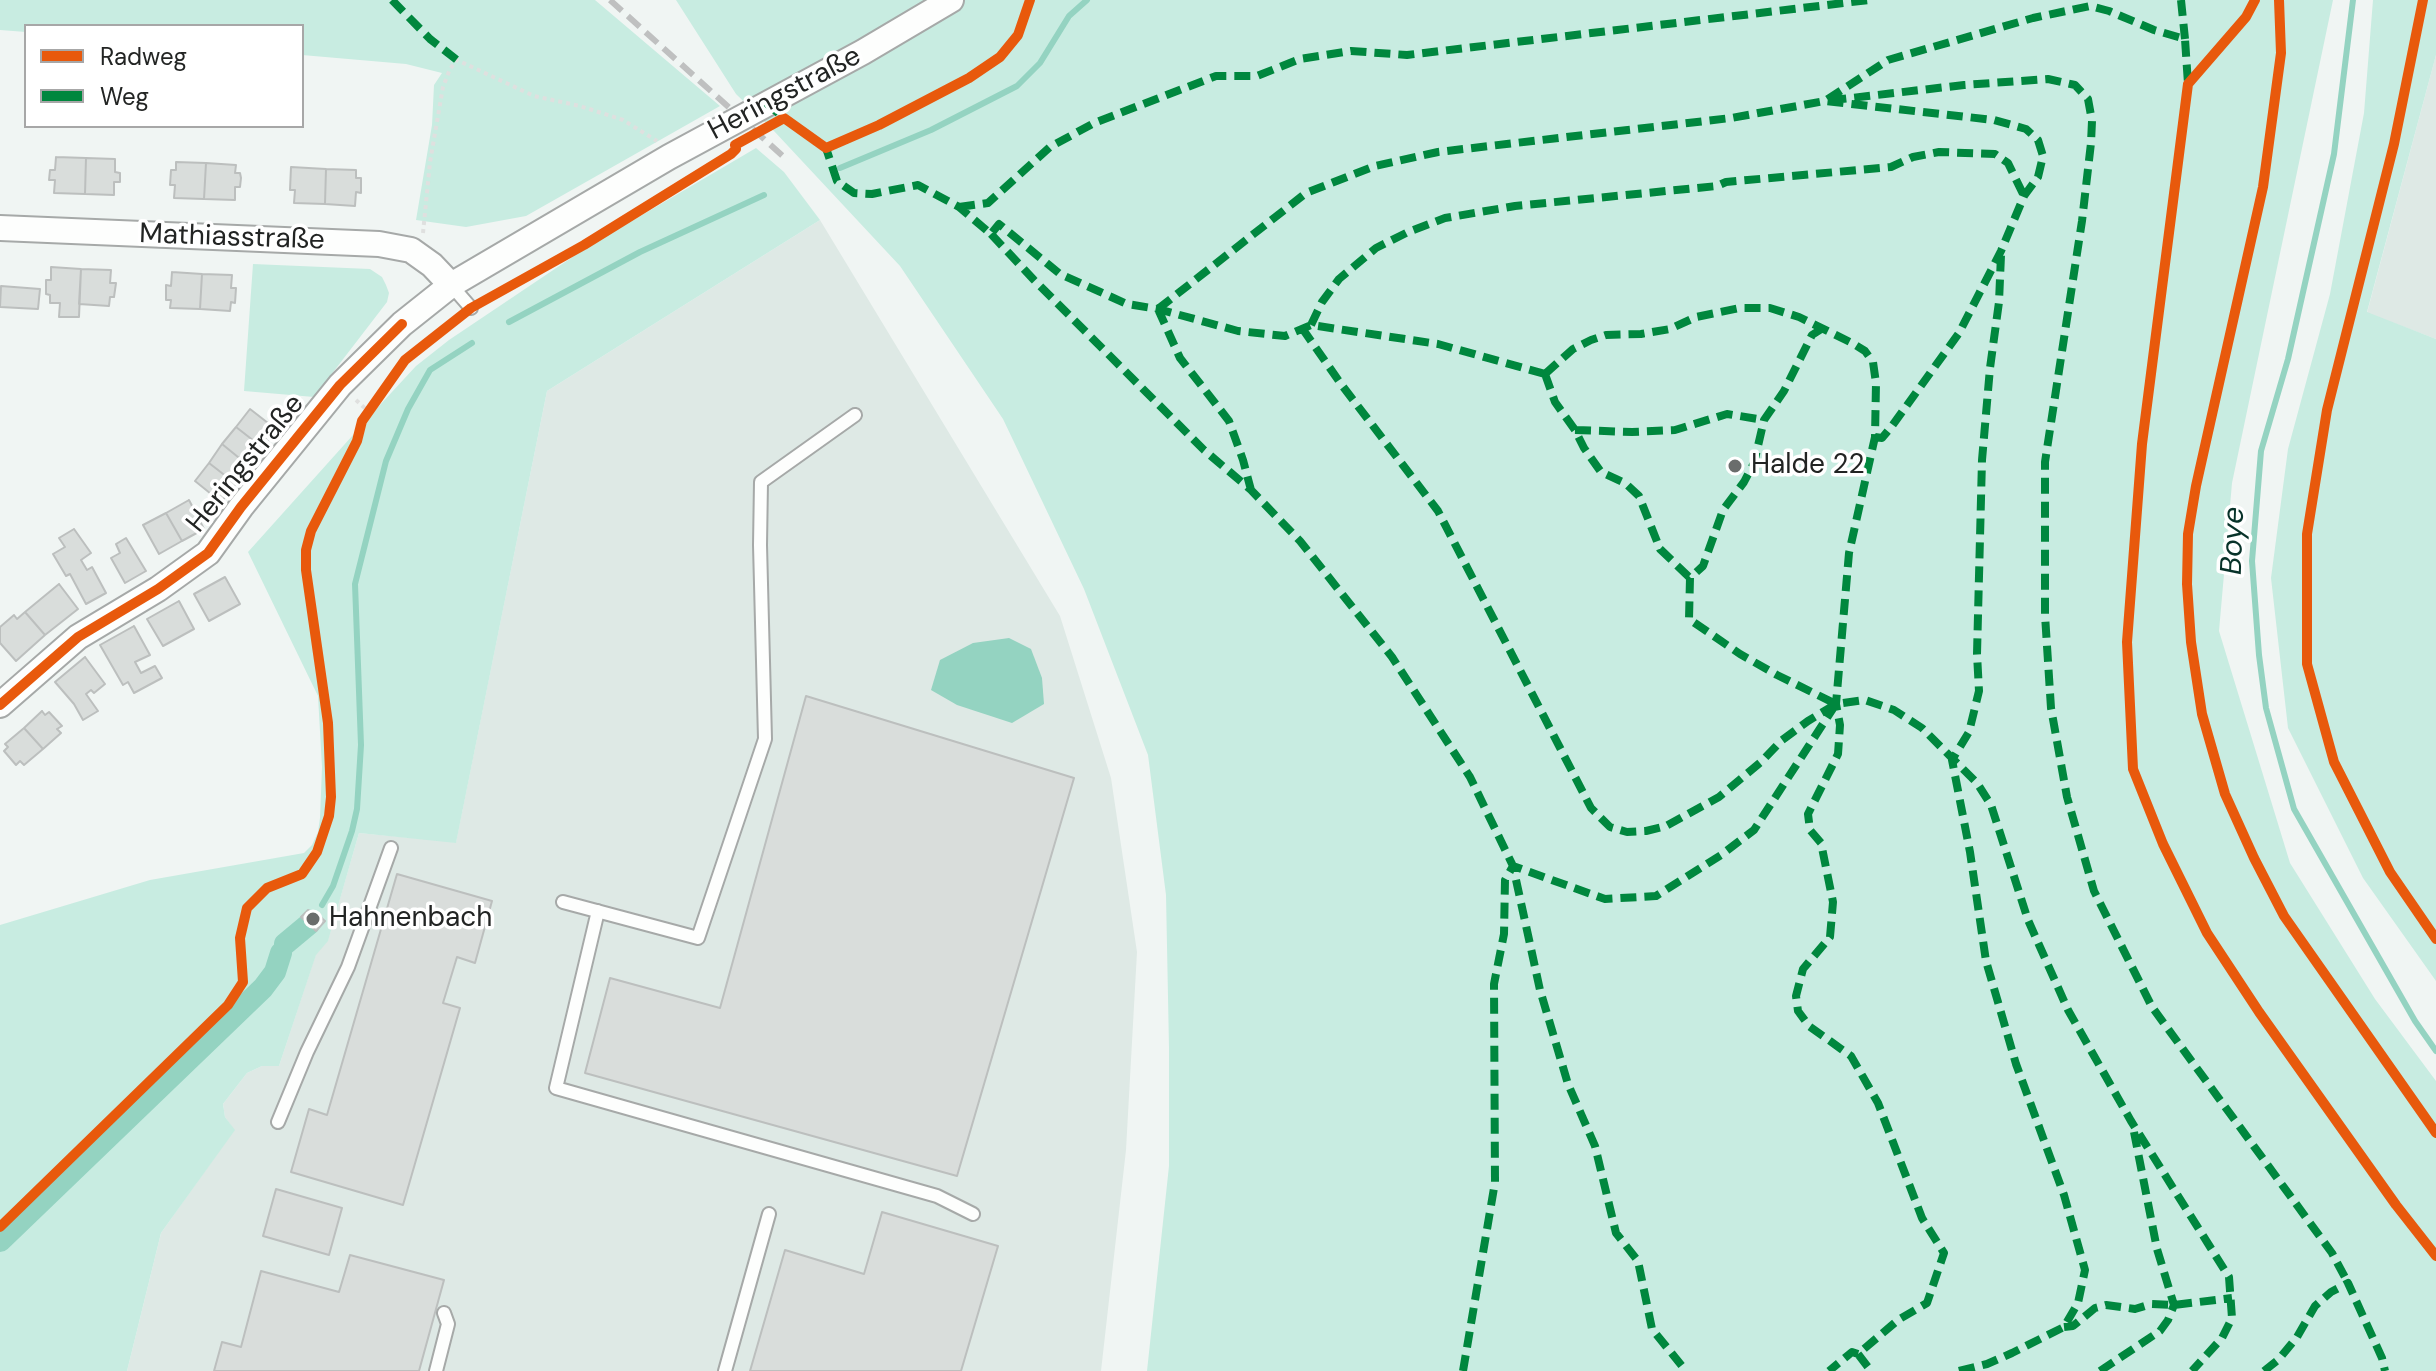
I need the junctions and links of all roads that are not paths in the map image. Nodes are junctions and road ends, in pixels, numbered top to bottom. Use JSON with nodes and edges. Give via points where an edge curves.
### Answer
{"nodes":[{"id":1,"x":951,"y":0,"type":"edge"},
{"id":2,"x":0,"y":228,"type":"edge"},
{"id":3,"x":451,"y":285,"type":"junction"},
{"id":4,"x":471,"y":308,"type":"dead end"},
{"id":5,"x":855,"y":415,"type":"dead end"},
{"id":6,"x":0,"y":705,"type":"edge"},
{"id":7,"x":391,"y":848,"type":"dead end"},
{"id":8,"x":563,"y":902,"type":"dead end"},
{"id":9,"x":598,"y":911,"type":"junction"},
{"id":10,"x":278,"y":1122,"type":"dead end"},
{"id":11,"x":769,"y":1214,"type":"dead end"},
{"id":12,"x":973,"y":1214,"type":"dead end"},
{"id":13,"x":444,"y":1313,"type":"dead end"},
{"id":14,"x":436,"y":1371,"type":"edge"},
{"id":15,"x":725,"y":1371,"type":"edge"}],
"edges":[{"from":1,"to":3,"type":"street","name":"Heringstraße"},
{"from":2,"to":3,"type":"street","name":"Mathiasstraße","via":[[379,244],[411,250]]},
{"from":3,"to":4,"type":"lane"},
{"from":3,"to":6,"type":"street","name":"Heringstraße","via":[[340,385],[208,553],[78,637]]},
{"from":5,"to":9,"type":"lane","via":[[761,482],[765,739],[698,938]]},
{"from":7,"to":10,"type":"lane","via":[[348,967]]},
{"from":8,"to":9,"type":"lane"},
{"from":9,"to":12,"type":"lane","via":[[556,1088],[937,1196]]},
{"from":11,"to":15,"type":"lane"},
{"from":13,"to":14,"type":"lane","via":[[448,1324]]}]}
